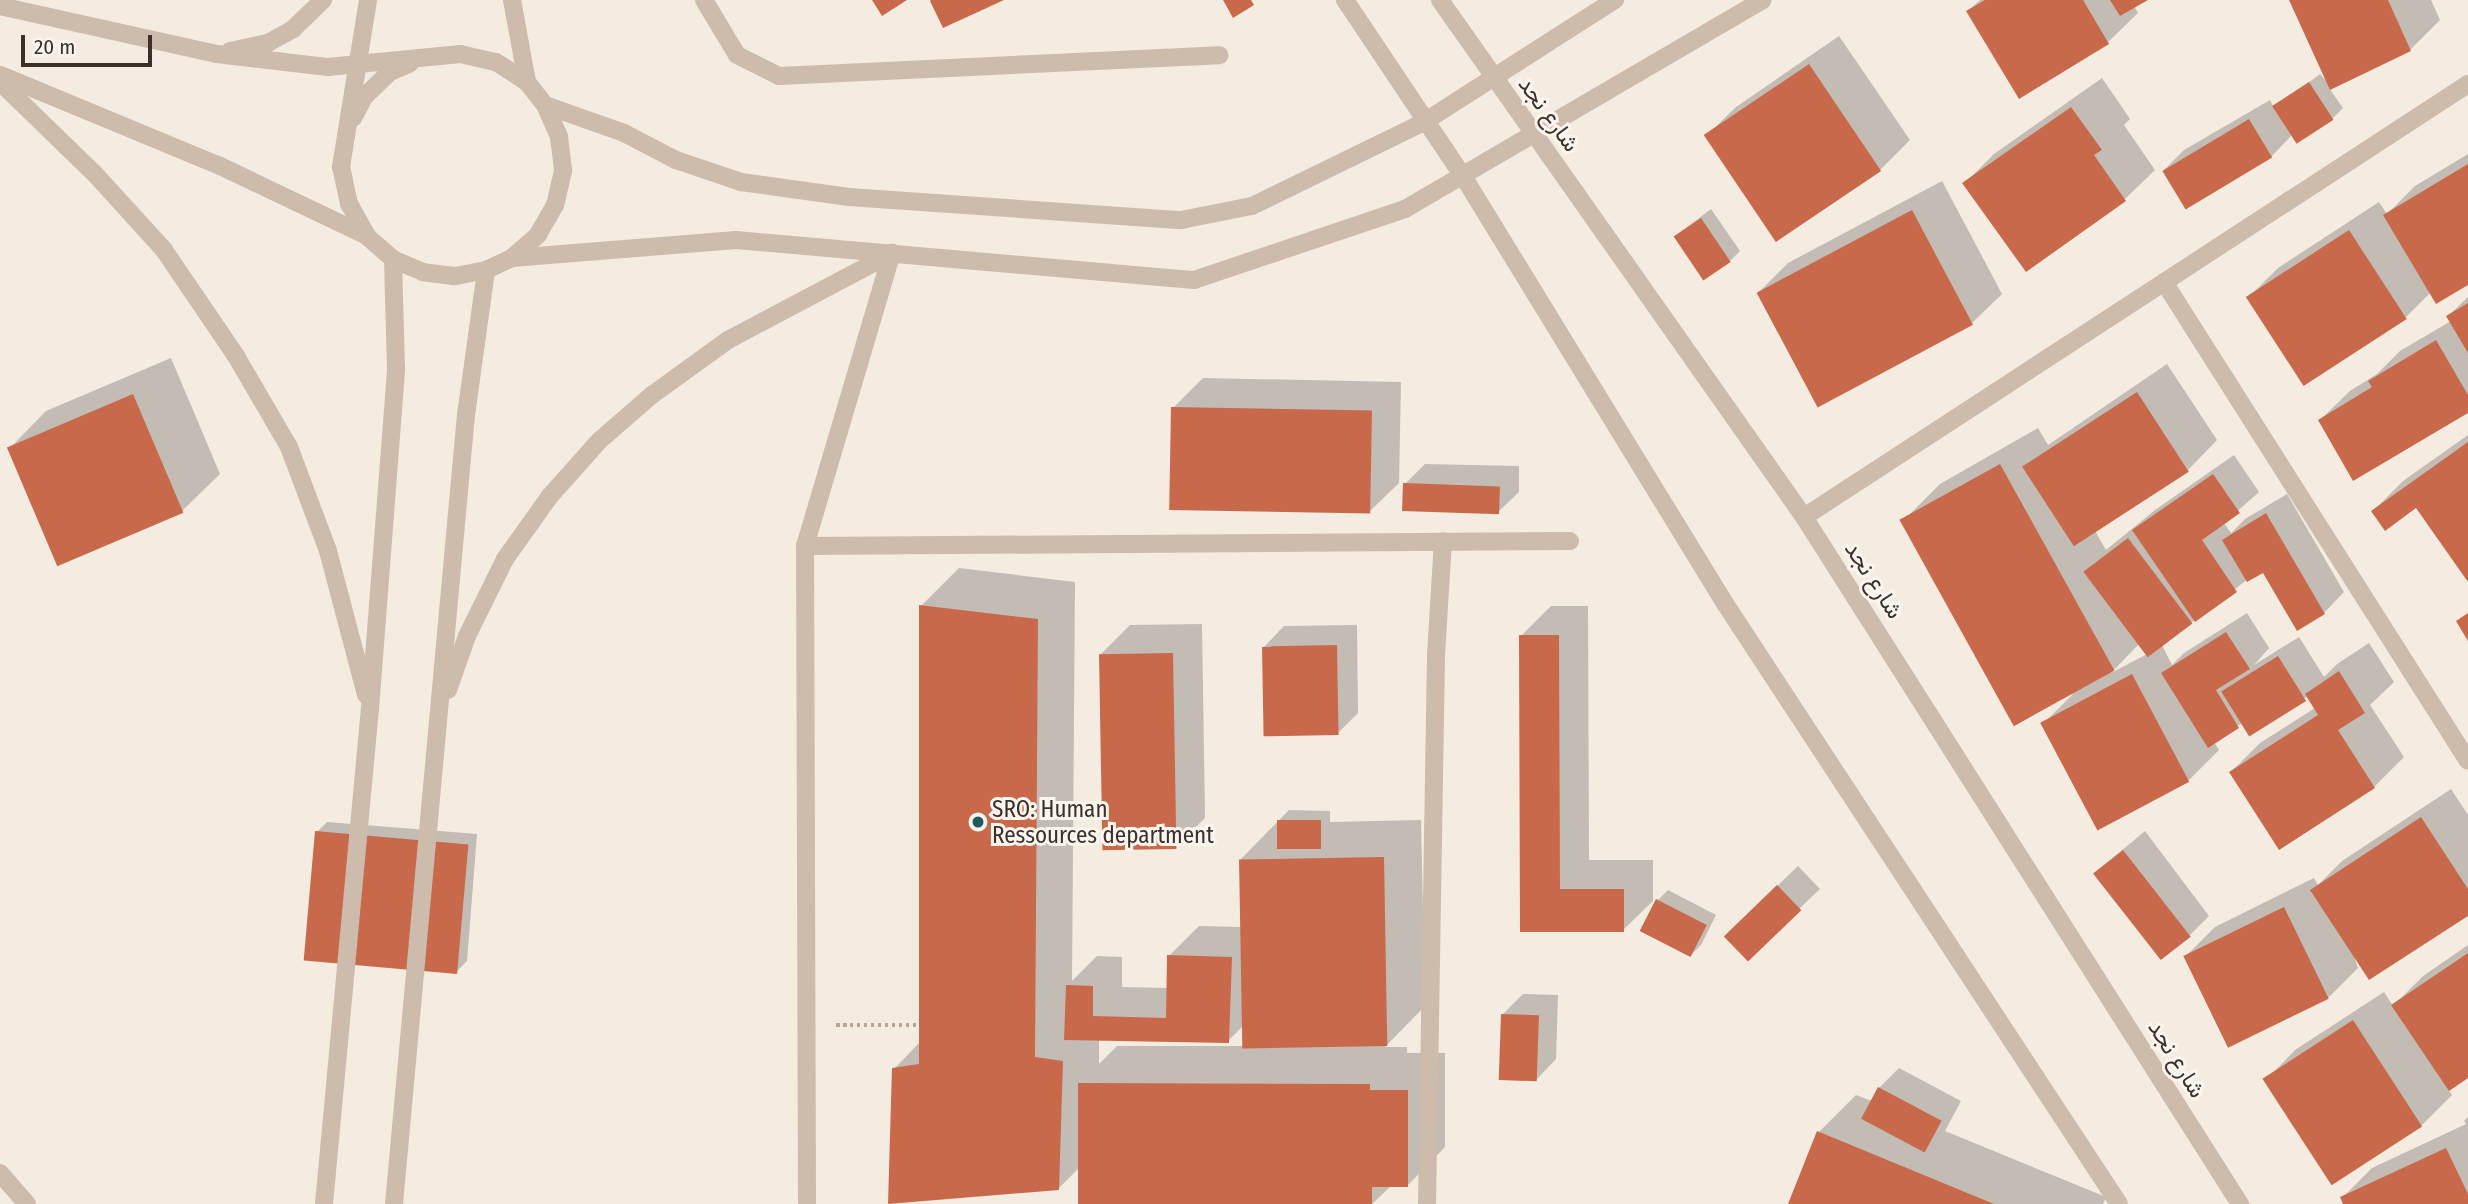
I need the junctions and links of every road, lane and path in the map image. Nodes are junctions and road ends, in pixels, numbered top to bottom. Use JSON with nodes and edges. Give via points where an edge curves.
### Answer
{"nodes":[{"id":1,"x":323,"y":0,"type":"edge"},
{"id":2,"x":369,"y":0,"type":"edge"},
{"id":3,"x":512,"y":0,"type":"edge"},
{"id":4,"x":704,"y":0,"type":"edge"},
{"id":5,"x":1345,"y":0,"type":"edge"},
{"id":6,"x":1440,"y":0,"type":"edge"},
{"id":7,"x":1615,"y":0,"type":"edge"},
{"id":8,"x":1762,"y":0,"type":"edge"},
{"id":9,"x":0,"y":5,"type":"edge"},
{"id":10,"x":217,"y":54,"type":"junction"},
{"id":11,"x":1220,"y":55,"type":"dead end"},
{"id":12,"x":424,"y":57,"type":"junction"},
{"id":13,"x":356,"y":66,"type":"junction"},
{"id":14,"x":0,"y":75,"type":"edge"},
{"id":15,"x":1493,"y":78,"type":"junction"},
{"id":16,"x":0,"y":82,"type":"edge"},
{"id":17,"x":527,"y":82,"type":"junction"},
{"id":18,"x":2468,"y":84,"type":"edge"},
{"id":19,"x":545,"y":105,"type":"junction"},
{"id":20,"x":1424,"y":122,"type":"junction"},
{"id":21,"x":346,"y":131,"type":"junction"},
{"id":22,"x":1534,"y":135,"type":"junction"},
{"id":23,"x":1463,"y":176,"type":"junction"},
{"id":24,"x":367,"y":236,"type":"junction"},
{"id":25,"x":892,"y":253,"type":"junction"},
{"id":26,"x":512,"y":258,"type":"junction"},
{"id":27,"x":393,"y":259,"type":"junction"},
{"id":28,"x":486,"y":271,"type":"junction"},
{"id":29,"x":2164,"y":282,"type":"junction"},
{"id":30,"x":1804,"y":517,"type":"junction"},
{"id":31,"x":1443,"y":541,"type":"junction"},
{"id":32,"x":1570,"y":541,"type":"dead end"},
{"id":33,"x":805,"y":546,"type":"junction"},
{"id":34,"x":370,"y":709,"type":"junction"},
{"id":35,"x":439,"y":720,"type":"junction"},
{"id":36,"x":2468,"y":761,"type":"edge"},
{"id":37,"x":806,"y":1025,"type":"junction"},
{"id":38,"x":919,"y":1025,"type":"dead end"},
{"id":39,"x":0,"y":1173,"type":"edge"},
{"id":40,"x":27,"y":1204,"type":"edge"},
{"id":41,"x":324,"y":1204,"type":"edge"},
{"id":42,"x":394,"y":1204,"type":"edge"},
{"id":43,"x":807,"y":1204,"type":"edge"},
{"id":44,"x":1427,"y":1204,"type":"edge"},
{"id":45,"x":2119,"y":1204,"type":"edge"},
{"id":46,"x":2240,"y":1204,"type":"edge"}],
"edges":[{"from":1,"to":10,"type":"street","via":[[293,29],[268,43]]},
{"from":2,"to":13,"type":"street"},
{"from":3,"to":17,"type":"street"},
{"from":4,"to":11,"type":"street","via":[[737,55],[779,76]]},
{"from":5,"to":20,"type":"street"},
{"from":6,"to":15,"type":"street","name":"شارع نجد"},
{"from":7,"to":15,"type":"street"},
{"from":8,"to":22,"type":"street"},
{"from":9,"to":10,"type":"street"},
{"from":10,"to":13,"type":"street"},
{"from":12,"to":13,"type":"street"},
{"from":12,"to":17,"type":"street","via":[[460,54],[496,62]]},
{"from":12,"to":21,"type":"street","via":[[390,72],[364,97]]},
{"from":13,"to":21,"type":"street"},
{"from":14,"to":24,"type":"street","via":[[220,166]]},
{"from":15,"to":20,"type":"street"},
{"from":15,"to":22,"type":"street","name":"شارع نجد"},
{"from":16,"to":34,"type":"street","via":[[94,173],[164,250],[236,356],[289,447],[328,551]]},
{"from":17,"to":19,"type":"street"},
{"from":18,"to":29,"type":"street"},
{"from":19,"to":20,"type":"street","via":[[741,182],[849,197],[1181,220],[1252,206]]},
{"from":19,"to":26,"type":"street","via":[[559,137],[562,171],[558,194],[538,235]]},
{"from":20,"to":23,"type":"street"},
{"from":21,"to":24,"type":"street","via":[[341,167],[349,204]]},
{"from":22,"to":23,"type":"street"},
{"from":22,"to":30,"type":"street","name":"شارع نجد"},
{"from":23,"to":25,"type":"street","via":[[1405,209],[1194,280]]},
{"from":23,"to":45,"type":"street","via":[[1724,602]]},
{"from":24,"to":27,"type":"street"},
{"from":25,"to":26,"type":"street","via":[[736,240]]},
{"from":25,"to":33,"type":"street"},
{"from":25,"to":35,"type":"street","via":[[728,340],[652,395],[599,441],[550,496],[505,559],[467,636]]},
{"from":26,"to":28,"type":"street"},
{"from":27,"to":28,"type":"street","via":[[454,276]]},
{"from":27,"to":34,"type":"street","via":[[396,368]]},
{"from":28,"to":35,"type":"street","via":[[466,415]]},
{"from":29,"to":30,"type":"street"},
{"from":29,"to":36,"type":"street"},
{"from":30,"to":46,"type":"street","name":"شارع نجد"},
{"from":31,"to":32,"type":"street"},
{"from":31,"to":33,"type":"street"},
{"from":31,"to":44,"type":"street","via":[[1436,655]]},
{"from":33,"to":37,"type":"street"},
{"from":34,"to":41,"type":"street"},
{"from":35,"to":42,"type":"street"},
{"from":37,"to":38,"type":"path"},
{"from":37,"to":43,"type":"street"},
{"from":39,"to":40,"type":"street"}]}
